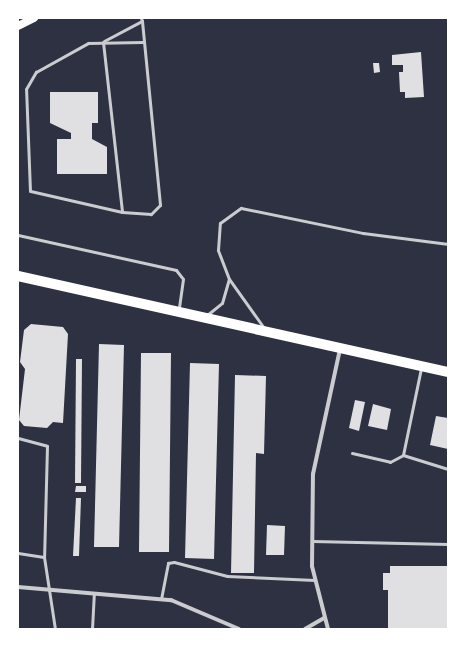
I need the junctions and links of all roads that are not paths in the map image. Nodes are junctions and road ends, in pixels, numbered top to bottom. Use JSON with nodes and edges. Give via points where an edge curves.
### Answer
{"nodes":[{"id":1,"x":34,"y":18,"type":"edge"},
{"id":2,"x":141,"y":20,"type":"edge"},
{"id":3,"x":18,"y":26,"type":"edge"},
{"id":4,"x":103,"y":42,"type":"junction"},
{"id":5,"x":143,"y":42,"type":"junction"},
{"id":6,"x":122,"y":212,"type":"junction"},
{"id":7,"x":18,"y":235,"type":"edge"},
{"id":8,"x":448,"y":244,"type":"edge"},
{"id":9,"x":18,"y":276,"type":"edge"},
{"id":10,"x":229,"y":279,"type":"junction"},
{"id":11,"x":179,"y":311,"type":"junction"},
{"id":12,"x":205,"y":317,"type":"junction"},
{"id":13,"x":267,"y":332,"type":"junction"},
{"id":14,"x":340,"y":349,"type":"junction"},
{"id":15,"x":422,"y":367,"type":"junction"},
{"id":16,"x":448,"y":372,"type":"edge"},
{"id":17,"x":18,"y":438,"type":"edge"},
{"id":18,"x":352,"y":453,"type":"dead end"},
{"id":19,"x":403,"y":454,"type":"junction"},
{"id":20,"x":448,"y":469,"type":"edge"},
{"id":21,"x":312,"y":541,"type":"junction"},
{"id":22,"x":448,"y":544,"type":"edge"},
{"id":23,"x":18,"y":553,"type":"edge"},
{"id":24,"x":44,"y":557,"type":"junction"},
{"id":25,"x":315,"y":580,"type":"junction"},
{"id":26,"x":18,"y":587,"type":"edge"},
{"id":27,"x":51,"y":590,"type":"junction"},
{"id":28,"x":94,"y":594,"type":"junction"},
{"id":29,"x":161,"y":599,"type":"junction"},
{"id":30,"x":324,"y":618,"type":"junction"},
{"id":31,"x":55,"y":629,"type":"edge"},
{"id":32,"x":92,"y":629,"type":"edge"},
{"id":33,"x":239,"y":629,"type":"edge"},
{"id":34,"x":305,"y":629,"type":"edge"},
{"id":35,"x":328,"y":629,"type":"edge"}],
"edges":[{"from":1,"to":3,"type":"main road"},
{"from":2,"to":4,"type":"lane"},
{"from":2,"to":5,"type":"lane"},
{"from":4,"to":5,"type":"lane"},
{"from":4,"to":6,"type":"lane"},
{"from":4,"to":6,"type":"lane","via":[[88,43],[36,72],[26,89],[30,191]]},
{"from":5,"to":6,"type":"lane","via":[[160,205],[151,214]]},
{"from":7,"to":11,"type":"lane","via":[[176,270],[183,279]]},
{"from":8,"to":10,"type":"lane","via":[[363,233],[241,208],[220,223],[218,250]]},
{"from":9,"to":11,"type":"main road"},
{"from":10,"to":12,"type":"lane","via":[[222,303]]},
{"from":10,"to":13,"type":"lane"},
{"from":11,"to":12,"type":"main road"},
{"from":12,"to":13,"type":"main road"},
{"from":13,"to":14,"type":"main road"},
{"from":14,"to":15,"type":"main road"},
{"from":14,"to":21,"type":"street","via":[[313,474]]},
{"from":15,"to":16,"type":"main road"},
{"from":15,"to":19,"type":"lane"},
{"from":17,"to":24,"type":"lane","via":[[48,446]]},
{"from":18,"to":19,"type":"lane","via":[[390,462]]},
{"from":19,"to":20,"type":"lane"},
{"from":21,"to":22,"type":"lane"},
{"from":21,"to":25,"type":"street"},
{"from":23,"to":24,"type":"lane"},
{"from":24,"to":27,"type":"lane"},
{"from":25,"to":29,"type":"lane","via":[[227,576],[174,562],[168,563]]},
{"from":25,"to":30,"type":"street"},
{"from":26,"to":27,"type":"street"},
{"from":27,"to":28,"type":"street"},
{"from":27,"to":31,"type":"lane"},
{"from":28,"to":29,"type":"street"},
{"from":28,"to":32,"type":"lane"},
{"from":29,"to":33,"type":"street","via":[[171,600]]},
{"from":30,"to":34,"type":"street"},
{"from":30,"to":35,"type":"street"}]}
